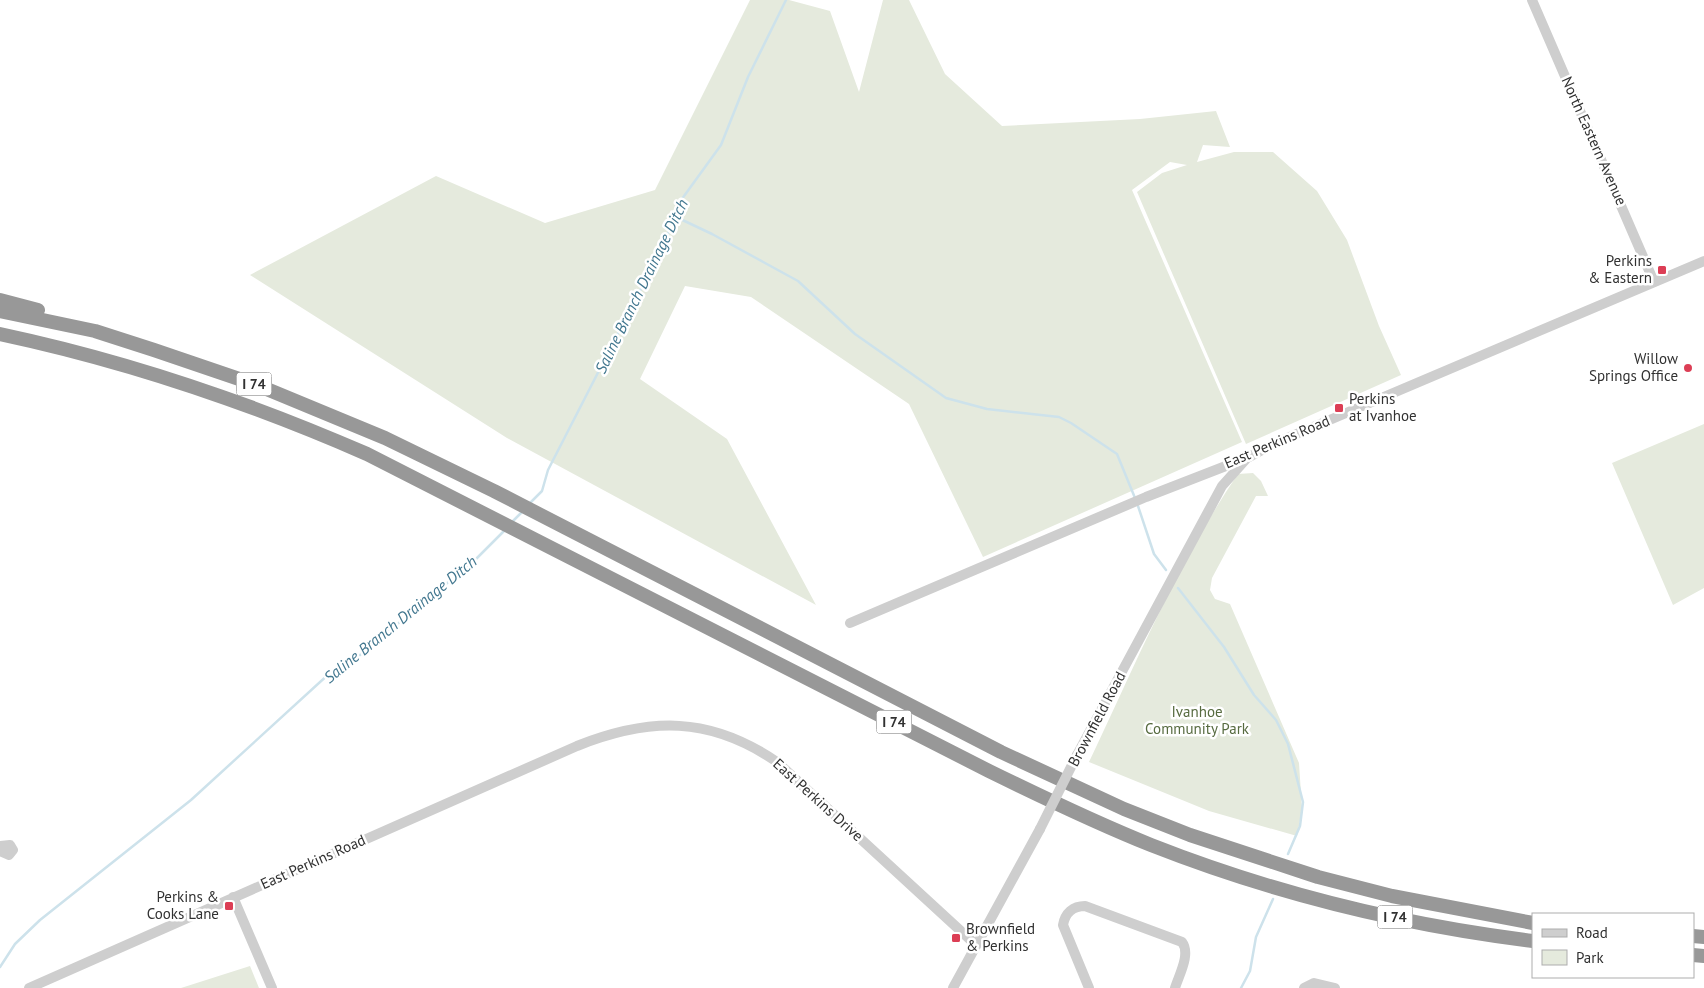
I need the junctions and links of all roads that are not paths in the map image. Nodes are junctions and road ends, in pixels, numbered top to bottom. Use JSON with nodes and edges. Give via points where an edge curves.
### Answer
{"nodes":[{"id":1,"x":1532,"y":0,"type":"edge"},
{"id":2,"x":1703,"y":264,"type":"edge"},
{"id":3,"x":1654,"y":282,"type":"junction"},
{"id":4,"x":0,"y":300,"type":"edge"},
{"id":5,"x":0,"y":311,"type":"edge"},
{"id":6,"x":94,"y":331,"type":"junction"},
{"id":7,"x":0,"y":334,"type":"edge"},
{"id":8,"x":1249,"y":457,"type":"junction"},
{"id":9,"x":850,"y":623,"type":"dead end"},
{"id":10,"x":598,"y":738,"type":"joint"},
{"id":11,"x":0,"y":846,"type":"edge"},
{"id":12,"x":0,"y":851,"type":"edge"},
{"id":13,"x":234,"y":897,"type":"junction"},
{"id":14,"x":1532,"y":923,"type":"edge"},
{"id":15,"x":1532,"y":941,"type":"edge"},
{"id":16,"x":976,"y":945,"type":"junction"},
{"id":17,"x":29,"y":988,"type":"edge"},
{"id":18,"x":272,"y":988,"type":"edge"},
{"id":19,"x":953,"y":988,"type":"edge"},
{"id":20,"x":1088,"y":988,"type":"edge"},
{"id":21,"x":1175,"y":988,"type":"edge"},
{"id":22,"x":1304,"y":988,"type":"edge"},
{"id":23,"x":1335,"y":988,"type":"edge"}],
"edges":[{"from":1,"to":3,"type":"street","name":"North Eastern Avenue"},
{"from":2,"to":3,"type":"street","name":"East Perkins Road"},
{"from":3,"to":8,"type":"street","name":"East Perkins Road"},
{"from":4,"to":6,"type":"highway","via":[[51,314]]},
{"from":5,"to":6,"type":"highway","number":"I 74"},
{"from":6,"to":14,"type":"highway","number":"I 74","via":[[223,373],[327,412],[385,438],[1001,752],[1124,809],[1207,841],[1318,876],[1450,909]]},
{"from":7,"to":15,"type":"highway","number":"I 74","via":[[150,373],[264,412],[367,454],[989,771],[1151,845],[1242,877],[1332,903],[1434,926]]},
{"from":8,"to":9,"type":"street","name":"East Perkins Road","via":[[1146,497]]},
{"from":8,"to":16,"type":"street","name":"Brownfield Road","bridge":true,"via":[[1222,486]]},
{"from":10,"to":13,"type":"street","name":"East Perkins Road"},
{"from":10,"to":16,"type":"street","name":"East Perkins Drive","via":[[628,728],[685,725],[729,735],[760,750],[796,778]]},
{"from":11,"to":12,"type":"street","via":[[10,845],[14,850],[9,855]]},
{"from":13,"to":17,"type":"street","name":"East Perkins Road"},
{"from":13,"to":18,"type":"street"},
{"from":16,"to":19,"type":"street","name":"Brownfield Road"},
{"from":20,"to":21,"type":"street","via":[[1063,926],[1066,916],[1079,906],[1182,942],[1186,950]]},
{"from":22,"to":23,"type":"street","via":[[1314,983]]}]}
